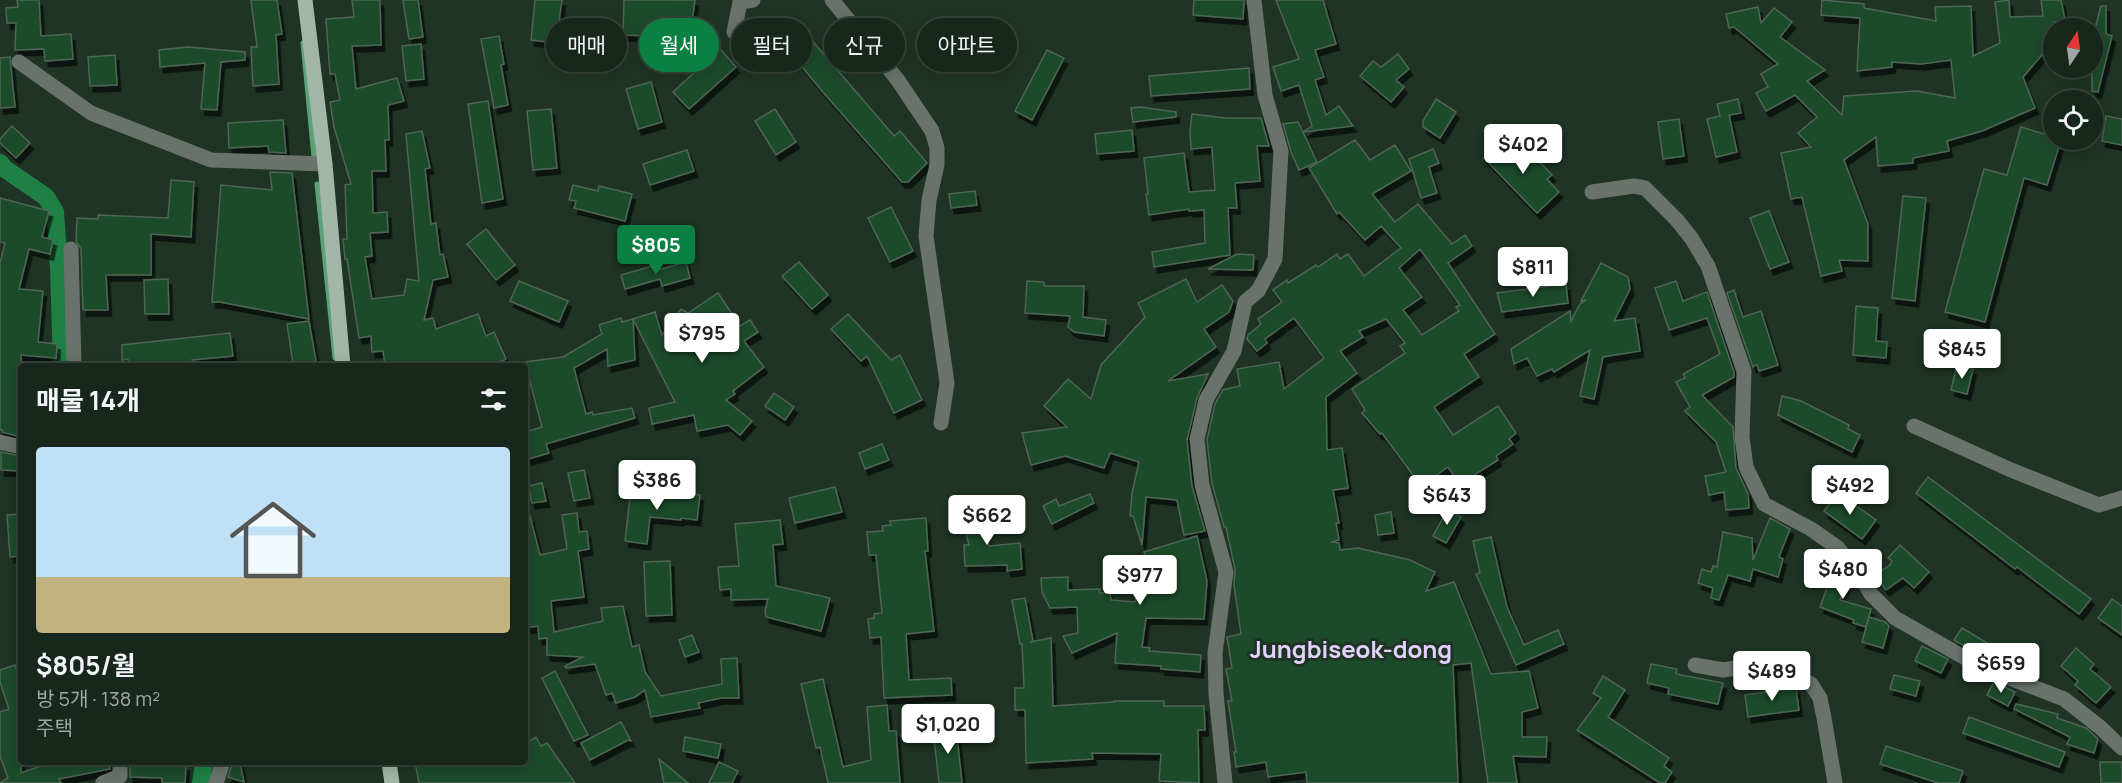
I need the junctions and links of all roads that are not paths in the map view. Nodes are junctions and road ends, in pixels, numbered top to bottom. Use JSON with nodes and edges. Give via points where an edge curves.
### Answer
{"nodes":[{"id":1,"x":305,"y":0,"type":"edge"},
{"id":2,"x":753,"y":0,"type":"edge"},
{"id":3,"x":832,"y":0,"type":"edge"},
{"id":4,"x":1254,"y":0,"type":"edge"},
{"id":5,"x":737,"y":18,"type":"edge"},
{"id":6,"x":19,"y":62,"type":"dead end"},
{"id":7,"x":325,"y":164,"type":"junction"},
{"id":8,"x":1592,"y":192,"type":"dead end"},
{"id":9,"x":71,"y":249,"type":"dead end"},
{"id":10,"x":74,"y":363,"type":"edge"},
{"id":11,"x":343,"y":363,"type":"edge"},
{"id":12,"x":941,"y":423,"type":"dead end"},
{"id":13,"x":1914,"y":426,"type":"dead end"},
{"id":14,"x":0,"y":442,"type":"edge"},
{"id":15,"x":18,"y":446,"type":"edge"},
{"id":16,"x":2122,"y":498,"type":"edge"},
{"id":17,"x":1695,"y":665,"type":"dead end"},
{"id":18,"x":2122,"y":748,"type":"edge"},
{"id":19,"x":120,"y":765,"type":"edge"},
{"id":20,"x":221,"y":765,"type":"edge"},
{"id":21,"x":389,"y":765,"type":"edge"},
{"id":22,"x":103,"y":783,"type":"edge"},
{"id":23,"x":216,"y":783,"type":"edge"},
{"id":24,"x":392,"y":783,"type":"edge"},
{"id":25,"x":1225,"y":783,"type":"edge"},
{"id":26,"x":1835,"y":783,"type":"edge"}],
"edges":[{"from":1,"to":7,"type":"main road"},
{"from":2,"to":5,"type":"street","via":[[740,2]]},
{"from":3,"to":12,"type":"street","via":[[897,79],[932,131],[937,148],[926,236],[947,383]]},
{"from":4,"to":25,"type":"street","via":[[1265,94],[1281,151],[1275,259],[1258,291],[1245,302],[1234,351],[1206,400],[1197,439],[1202,484],[1226,572],[1215,653]]},
{"from":6,"to":7,"type":"street","via":[[91,113],[211,160]]},
{"from":7,"to":11,"type":"main road"},
{"from":8,"to":18,"type":"street","via":[[1645,188],[1682,226],[1708,266],[1744,371],[1742,437],[1746,467],[1764,504],[1838,548],[1871,594],[1895,618],[1981,667],[2064,699]]},
{"from":9,"to":10,"type":"street"},
{"from":13,"to":16,"type":"street","via":[[2099,505]]},
{"from":14,"to":15,"type":"street"},
{"from":17,"to":26,"type":"street","via":[[1723,670],[1749,666],[1811,684],[1820,698]]},
{"from":19,"to":22,"type":"street","via":[[120,776]]},
{"from":20,"to":23,"type":"street"},
{"from":21,"to":24,"type":"main road"}]}
